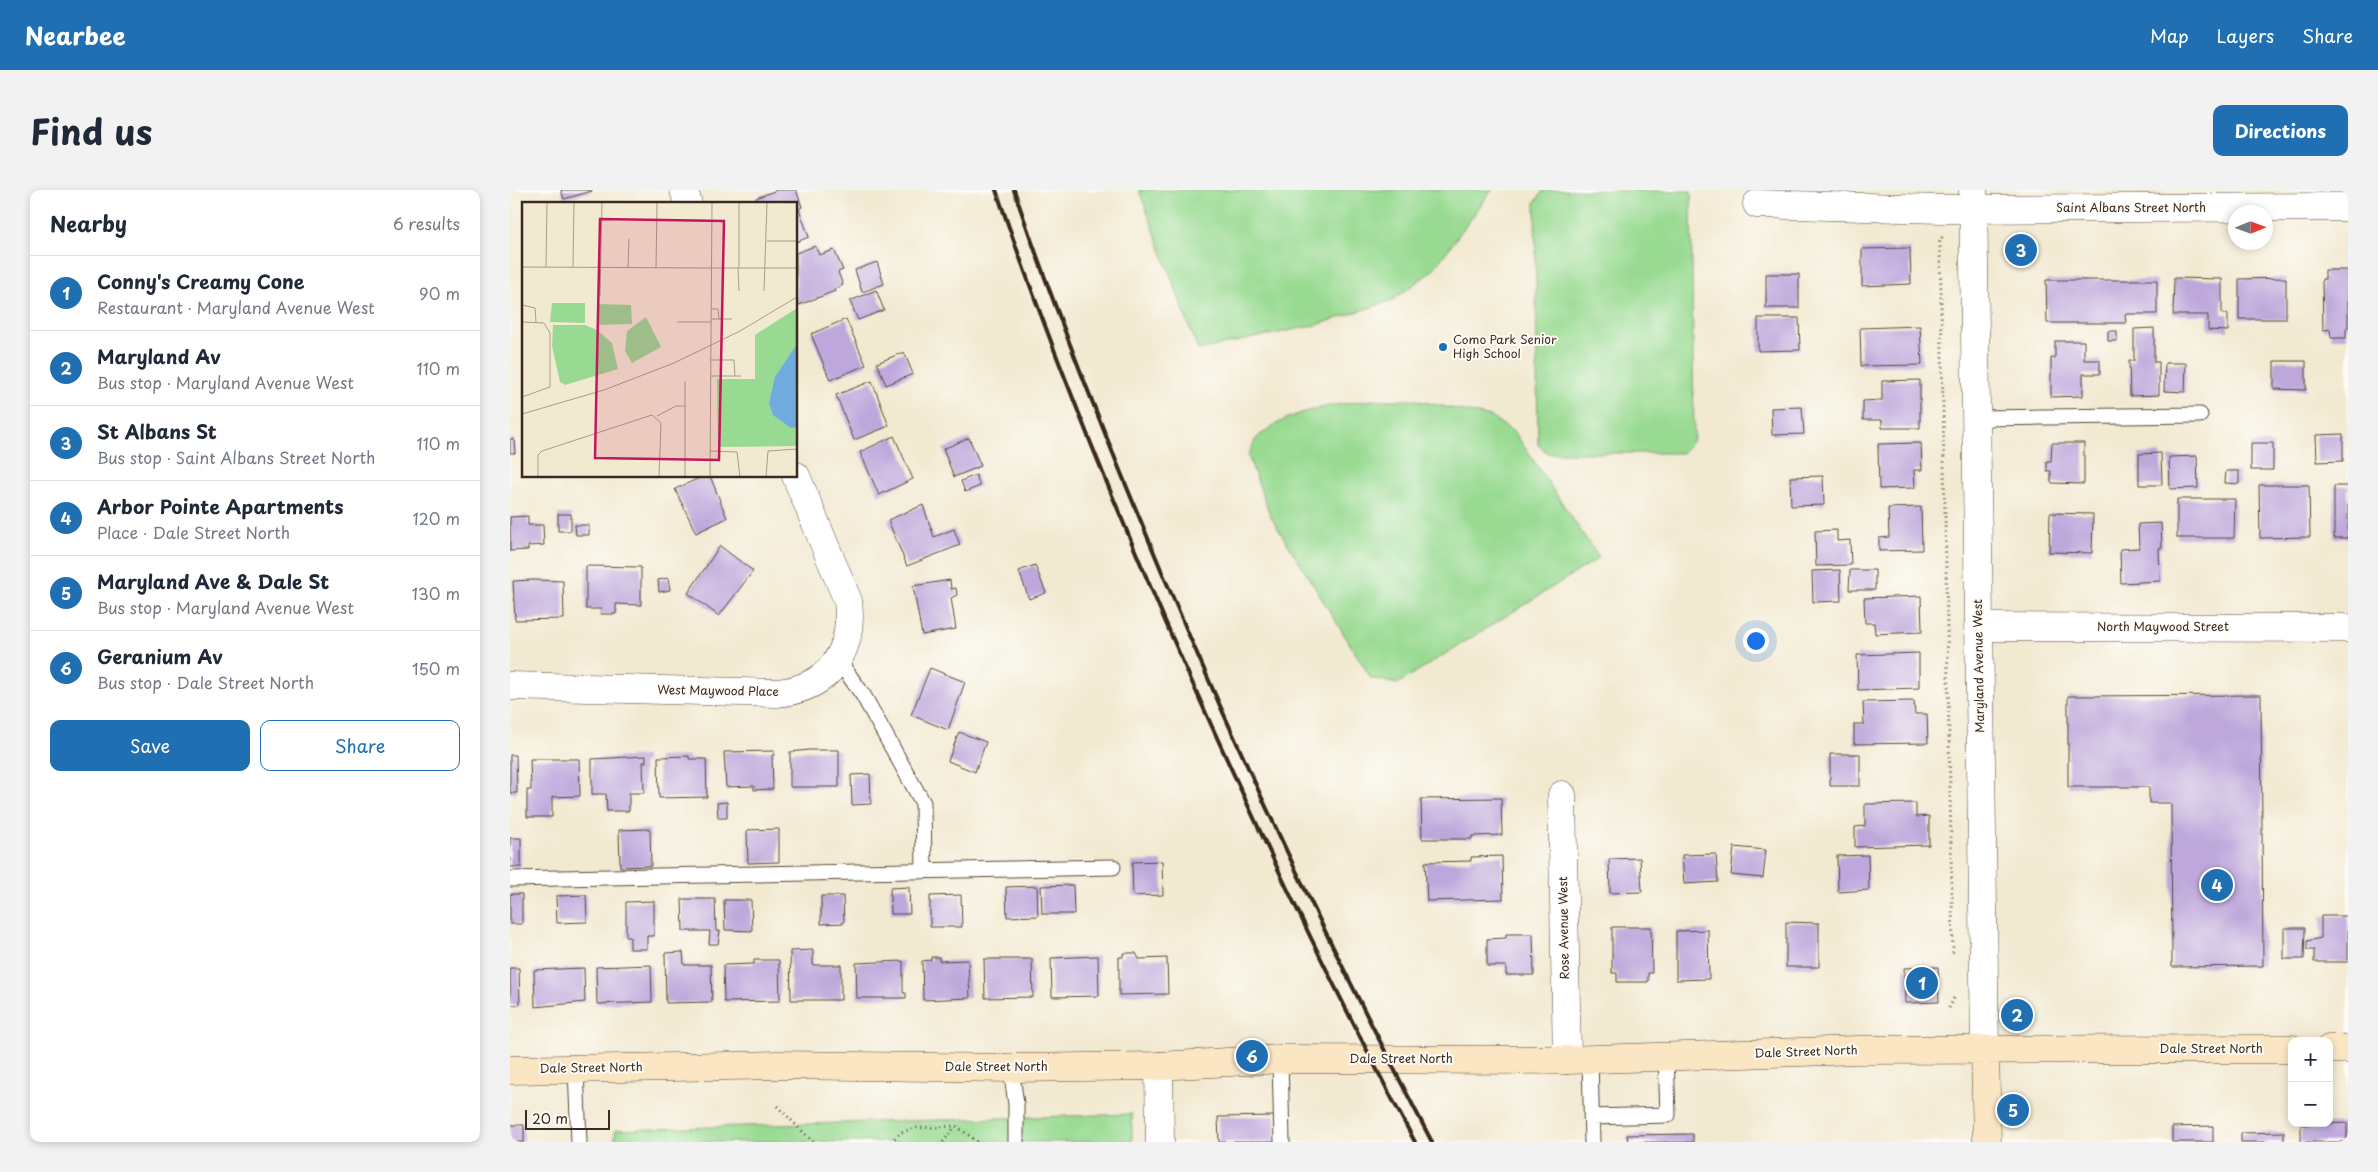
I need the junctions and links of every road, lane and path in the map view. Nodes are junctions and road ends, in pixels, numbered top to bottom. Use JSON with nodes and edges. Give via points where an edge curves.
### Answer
{"nodes":[{"id":1,"x":1973,"y":199,"type":"edge"},
{"id":2,"x":1757,"y":204,"type":"dead end"},
{"id":3,"x":2348,"y":207,"type":"edge"},
{"id":4,"x":1943,"y":234,"type":"dead end"},
{"id":5,"x":2200,"y":415,"type":"dead end"},
{"id":6,"x":1976,"y":418,"type":"junction"},
{"id":7,"x":797,"y":478,"type":"edge"},
{"id":8,"x":1978,"y":627,"type":"junction"},
{"id":9,"x":2348,"y":628,"type":"edge"},
{"id":10,"x":838,"y":660,"type":"junction"},
{"id":11,"x":510,"y":686,"type":"edge"},
{"id":12,"x":1562,"y":795,"type":"dead end"},
{"id":13,"x":1113,"y":867,"type":"dead end"},
{"id":14,"x":924,"y":870,"type":"junction"},
{"id":15,"x":510,"y":879,"type":"edge"},
{"id":16,"x":1953,"y":961,"type":"dead end"},
{"id":17,"x":1955,"y":987,"type":"dead end"},
{"id":18,"x":1949,"y":1008,"type":"dead end"},
{"id":19,"x":2288,"y":1049,"type":"edge"},
{"id":20,"x":2333,"y":1049,"type":"edge"},
{"id":21,"x":2348,"y":1049,"type":"edge"},
{"id":22,"x":1985,"y":1050,"type":"junction"},
{"id":23,"x":1666,"y":1056,"type":"junction"},
{"id":24,"x":1280,"y":1059,"type":"junction"},
{"id":25,"x":1578,"y":1060,"type":"junction"},
{"id":26,"x":1159,"y":1066,"type":"junction"},
{"id":27,"x":1011,"y":1068,"type":"junction"},
{"id":28,"x":576,"y":1069,"type":"junction"},
{"id":29,"x":510,"y":1070,"type":"edge"},
{"id":30,"x":777,"y":1106,"type":"dead end"},
{"id":31,"x":1591,"y":1117,"type":"junction"},
{"id":32,"x":956,"y":1126,"type":"junction"},
{"id":33,"x":579,"y":1142,"type":"edge"},
{"id":34,"x":813,"y":1142,"type":"edge"},
{"id":35,"x":891,"y":1142,"type":"edge"},
{"id":36,"x":944,"y":1142,"type":"edge"},
{"id":37,"x":978,"y":1142,"type":"edge"},
{"id":38,"x":1016,"y":1142,"type":"edge"},
{"id":39,"x":1160,"y":1142,"type":"edge"},
{"id":40,"x":1282,"y":1142,"type":"edge"},
{"id":41,"x":1592,"y":1142,"type":"edge"},
{"id":42,"x":1987,"y":1142,"type":"edge"}],
"edges":[{"from":1,"to":2,"type":"street","name":"Saint Albans Street North"},
{"from":1,"to":3,"type":"street","name":"Saint Albans Street North"},
{"from":1,"to":6,"type":"street","name":"Maryland Avenue West"},
{"from":4,"to":16,"type":"path","via":[[1940,252]]},
{"from":5,"to":6,"type":"lane"},
{"from":6,"to":8,"type":"street","name":"Maryland Avenue West"},
{"from":7,"to":10,"type":"street","name":"West Maywood Place","via":[[848,601],[850,622],[847,642]]},
{"from":8,"to":9,"type":"street","name":"North Maywood Street"},
{"from":8,"to":22,"type":"street","name":"Maryland Avenue West"},
{"from":10,"to":11,"type":"street","name":"West Maywood Place","via":[[825,676],[788,692]]},
{"from":10,"to":14,"type":"lane","via":[[863,695],[923,803]]},
{"from":12,"to":25,"type":"street","name":"Rose Avenue West"},
{"from":13,"to":14,"type":"lane"},
{"from":14,"to":15,"type":"lane"},
{"from":17,"to":18,"type":"path"},
{"from":19,"to":22,"type":"main road","name":"Dale Street North"},
{"from":20,"to":21,"type":"main road"},
{"from":22,"to":23,"type":"main road","name":"Dale Street North"},
{"from":22,"to":42,"type":"main road","name":"Maryland Avenue West"},
{"from":23,"to":25,"type":"main road","name":"Dale Street North"},
{"from":23,"to":31,"type":"lane","via":[[1668,1115]]},
{"from":24,"to":25,"type":"main road","name":"Dale Street North"},
{"from":24,"to":26,"type":"main road","name":"Dale Street North"},
{"from":24,"to":40,"type":"lane"},
{"from":25,"to":31,"type":"lane"},
{"from":26,"to":27,"type":"main road","name":"Dale Street North"},
{"from":26,"to":39,"type":"street"},
{"from":27,"to":28,"type":"main road","name":"Dale Street North","via":[[778,1065]]},
{"from":27,"to":38,"type":"lane","via":[[1016,1104]]},
{"from":28,"to":29,"type":"main road","name":"Dale Street North"},
{"from":28,"to":33,"type":"lane"},
{"from":30,"to":34,"type":"path"},
{"from":31,"to":41,"type":"lane"},
{"from":32,"to":35,"type":"path","via":[[915,1128],[901,1132]]},
{"from":32,"to":36,"type":"path"},
{"from":32,"to":37,"type":"path"}]}
